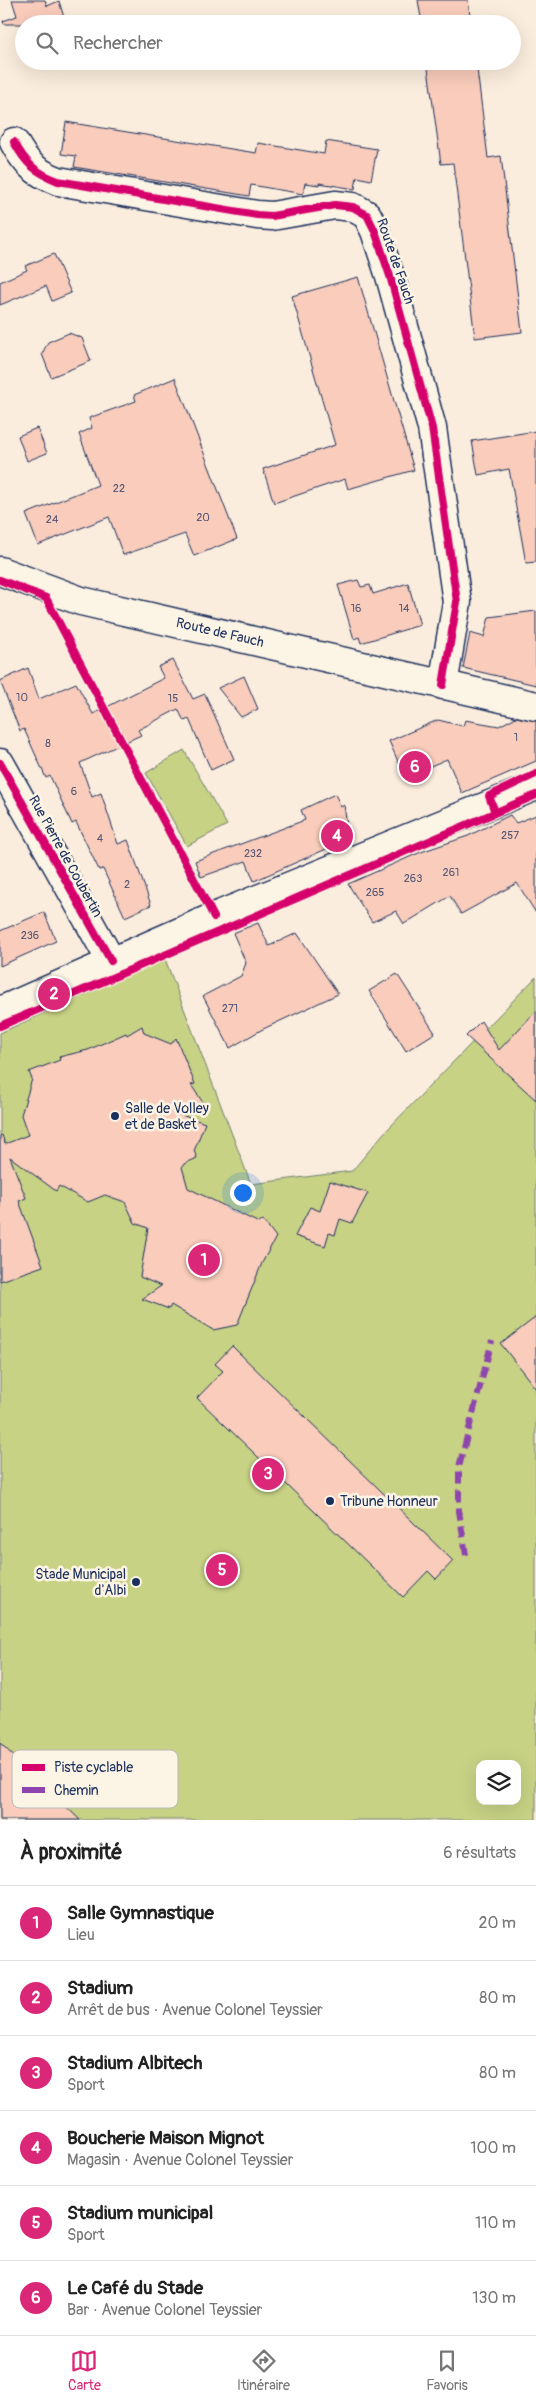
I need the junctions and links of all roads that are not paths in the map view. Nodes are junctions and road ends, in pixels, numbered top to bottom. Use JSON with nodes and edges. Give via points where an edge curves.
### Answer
{"nodes":[{"id":1,"x":14,"y":142,"type":"dead end"},
{"id":2,"x":0,"y":571,"type":"edge"},
{"id":3,"x":443,"y":685,"type":"junction"},
{"id":4,"x":536,"y":706,"type":"edge"},
{"id":5,"x":0,"y":764,"type":"edge"},
{"id":6,"x":536,"y":786,"type":"edge"},
{"id":7,"x":111,"y":961,"type":"junction"},
{"id":8,"x":0,"y":1011,"type":"edge"}],
"edges":[{"from":1,"to":3,"type":"street","name":"Route de Fauch","via":[[22,157],[38,173],[58,181],[257,215],[272,216],[335,205],[353,207],[367,216],[376,231],[390,276],[432,428],[457,602]]},
{"from":2,"to":3,"type":"street","name":"Route de Fauch","via":[[81,601]]},
{"from":3,"to":4,"type":"street","name":"Route de Fauch"},
{"from":5,"to":7,"type":"street","name":"Rue Pierre de Coubertin"},
{"from":6,"to":7,"type":"street"},
{"from":7,"to":8,"type":"street"}]}
